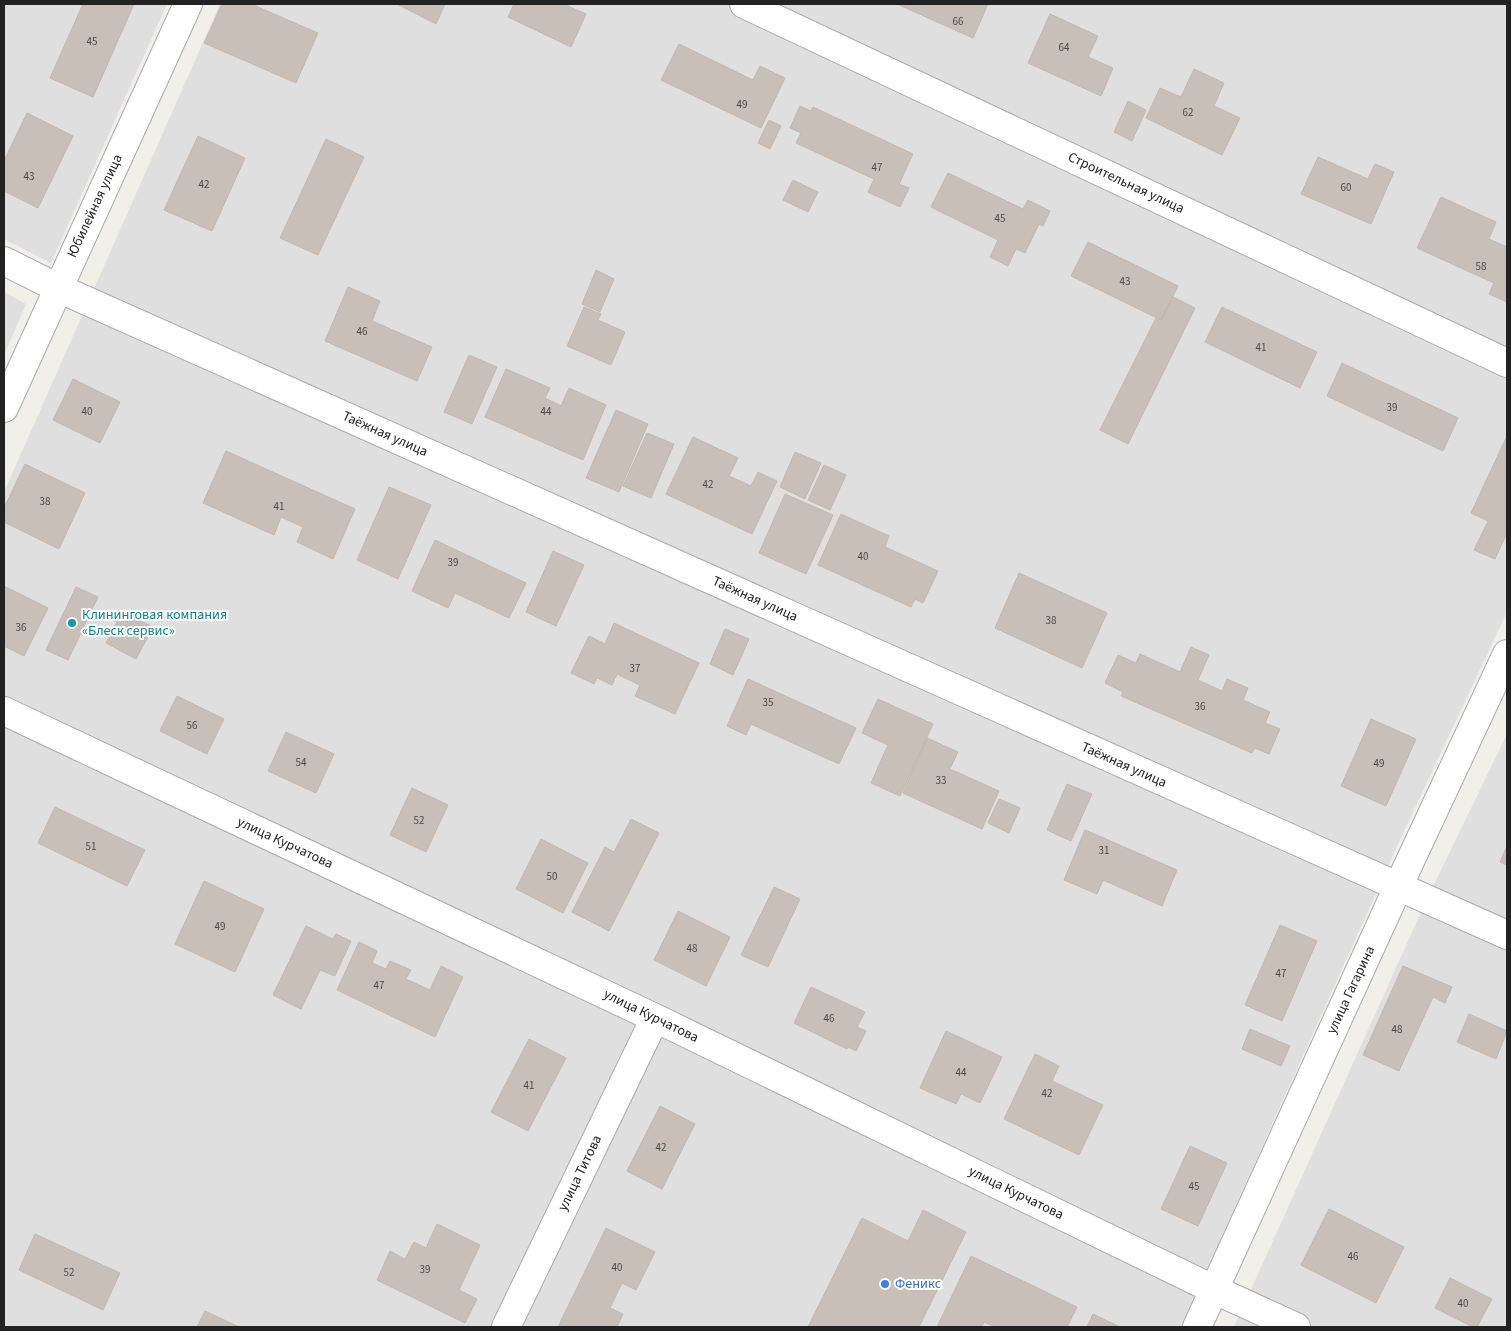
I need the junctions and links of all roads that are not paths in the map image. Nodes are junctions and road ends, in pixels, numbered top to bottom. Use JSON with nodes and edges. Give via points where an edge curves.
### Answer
{"nodes":[{"id":1,"x":188,"y":4,"type":"edge"},
{"id":2,"x":744,"y":4,"type":"edge"},
{"id":3,"x":4,"y":261,"type":"edge"},
{"id":4,"x":58,"y":288,"type":"junction"},
{"id":5,"x":1507,"y":363,"type":"edge"},
{"id":6,"x":4,"y":408,"type":"edge"},
{"id":7,"x":1507,"y":654,"type":"edge"},
{"id":8,"x":4,"y":711,"type":"edge"},
{"id":9,"x":1398,"y":887,"type":"junction"},
{"id":10,"x":1507,"y":935,"type":"edge"},
{"id":11,"x":655,"y":1018,"type":"junction"},
{"id":12,"x":1215,"y":1290,"type":"junction"},
{"id":13,"x":506,"y":1327,"type":"edge"},
{"id":14,"x":1197,"y":1327,"type":"edge"},
{"id":15,"x":1296,"y":1327,"type":"edge"}],
"edges":[{"from":1,"to":4,"type":"street","name":"Юбилейная улица"},
{"from":2,"to":5,"type":"street","name":"Строительная улица"},
{"from":3,"to":4,"type":"street","name":"Таёжная улица"},
{"from":4,"to":6,"type":"street","name":"Юбилейная улица"},
{"from":4,"to":9,"type":"street","name":"Таёжная улица"},
{"from":7,"to":9,"type":"street","name":"улица Гагарина"},
{"from":8,"to":11,"type":"street","name":"улица Курчатова"},
{"from":9,"to":10,"type":"street","name":"Таёжная улица"},
{"from":9,"to":12,"type":"street","name":"улица Гагарина"},
{"from":11,"to":12,"type":"street","name":"улица Курчатова"},
{"from":11,"to":13,"type":"street","name":"улица Титова"},
{"from":12,"to":14,"type":"street","name":"улица Гагарина"},
{"from":12,"to":15,"type":"street","name":"улица Курчатова"}]}
